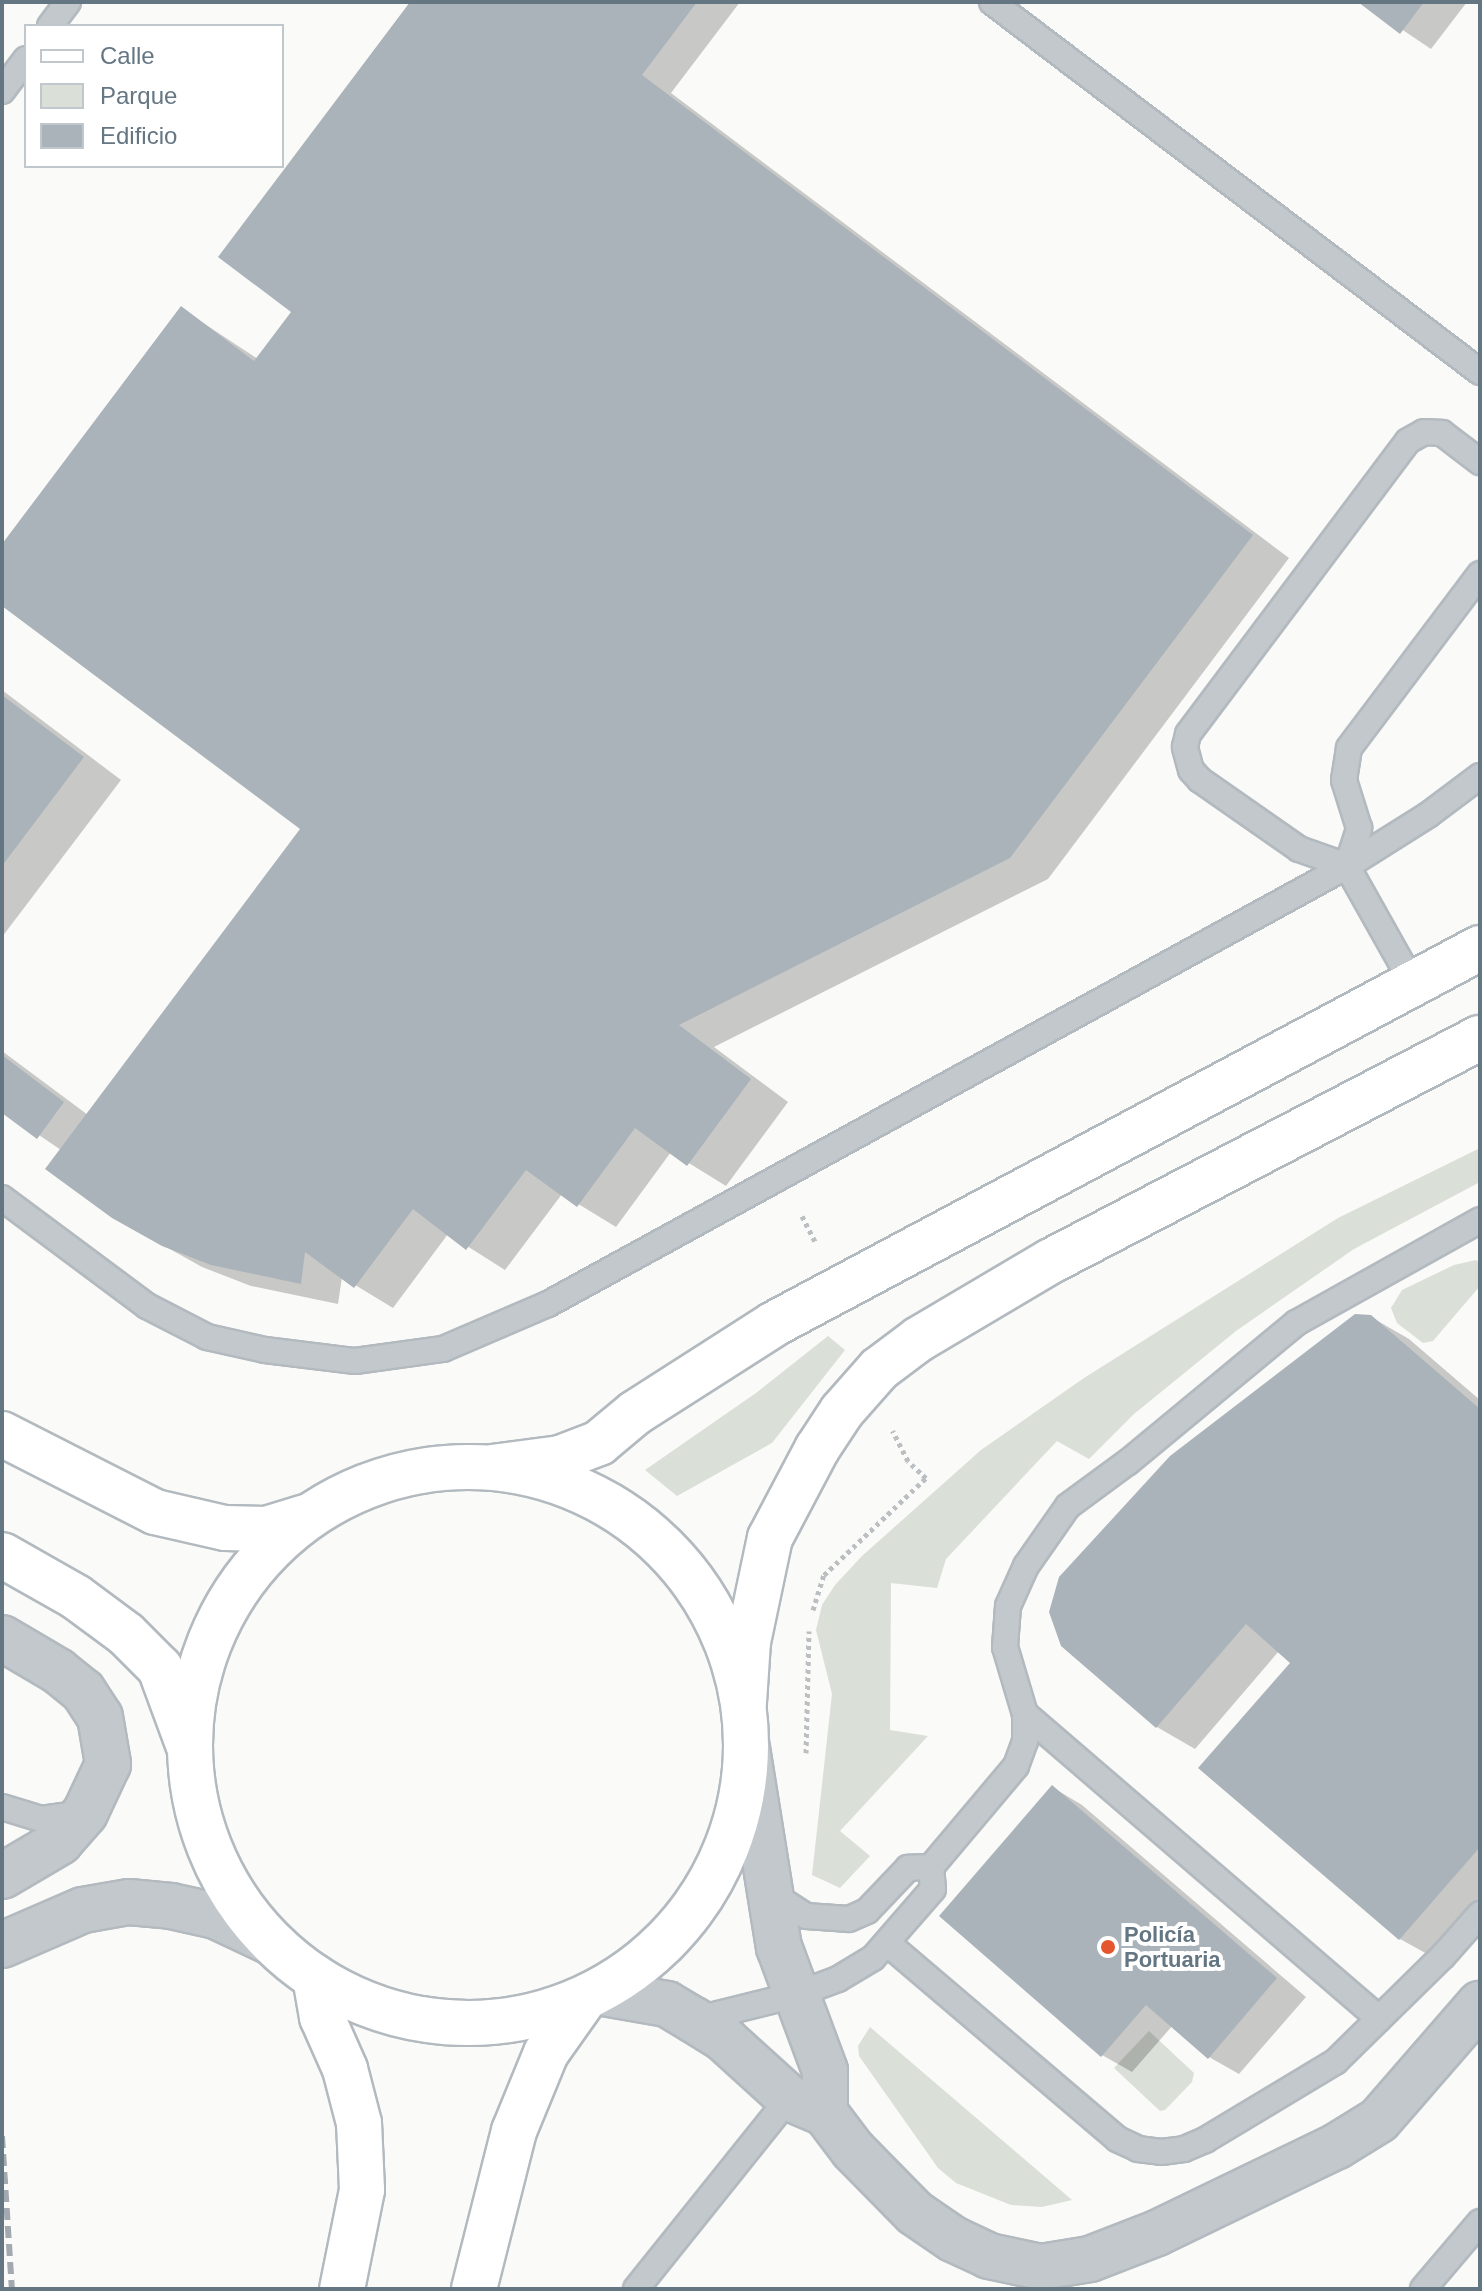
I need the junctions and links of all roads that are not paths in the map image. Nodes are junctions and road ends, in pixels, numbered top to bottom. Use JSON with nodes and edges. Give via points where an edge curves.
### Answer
{"nodes":[{"id":1,"x":68,"y":2,"type":"edge"},
{"id":2,"x":992,"y":2,"type":"edge"},
{"id":3,"x":52,"y":24,"type":"edge"},
{"id":4,"x":24,"y":62,"type":"edge"},
{"id":5,"x":2,"y":91,"type":"edge"},
{"id":6,"x":1480,"y":372,"type":"edge"},
{"id":7,"x":1480,"y":462,"type":"edge"},
{"id":8,"x":1480,"y":574,"type":"edge"},
{"id":9,"x":1480,"y":776,"type":"edge"},
{"id":10,"x":1347,"y":866,"type":"junction"},
{"id":11,"x":1480,"y":948,"type":"edge"},
{"id":12,"x":1412,"y":982,"type":"junction"},
{"id":13,"x":1480,"y":1038,"type":"edge"},
{"id":14,"x":2,"y":1198,"type":"edge"},
{"id":15,"x":1480,"y":1220,"type":"edge"},
{"id":16,"x":2,"y":1434,"type":"edge"},
{"id":17,"x":492,"y":1467,"type":"junction"},
{"id":18,"x":305,"y":1517,"type":"junction"},
{"id":19,"x":2,"y":1555,"type":"edge"},
{"id":20,"x":2,"y":1638,"type":"edge"},
{"id":21,"x":744,"y":1702,"type":"junction"},
{"id":22,"x":1025,"y":1714,"type":"junction"},
{"id":23,"x":188,"y":1744,"type":"junction"},
{"id":24,"x":747,"y":1748,"type":"junction"},
{"id":25,"x":2,"y":1807,"type":"edge"},
{"id":26,"x":85,"y":1813,"type":"junction"},
{"id":27,"x":931,"y":1867,"type":"junction"},
{"id":28,"x":2,"y":1876,"type":"edge"},
{"id":29,"x":772,"y":1894,"type":"junction"},
{"id":30,"x":1480,"y":1914,"type":"edge"},
{"id":31,"x":271,"y":1942,"type":"junction"},
{"id":32,"x":887,"y":1943,"type":"junction"},
{"id":33,"x":2,"y":1945,"type":"edge"},
{"id":34,"x":315,"y":1977,"type":"junction"},
{"id":35,"x":591,"y":1995,"type":"junction"},
{"id":36,"x":795,"y":1995,"type":"junction"},
{"id":37,"x":1480,"y":2004,"type":"edge"},
{"id":38,"x":1379,"y":2019,"type":"junction"},
{"id":39,"x":694,"y":2020,"type":"junction"},
{"id":40,"x":807,"y":2106,"type":"junction"},
{"id":41,"x":1480,"y":2222,"type":"edge"},
{"id":42,"x":342,"y":2289,"type":"edge"},
{"id":43,"x":474,"y":2289,"type":"edge"},
{"id":44,"x":636,"y":2289,"type":"edge"},
{"id":45,"x":1423,"y":2289,"type":"edge"}],
"edges":[{"from":1,"to":3,"type":"lane"},
{"from":2,"to":6,"type":"lane"},
{"from":4,"to":5,"type":"lane"},
{"from":7,"to":10,"type":"lane","via":[[1442,433],[1424,432],[1408,441],[1188,734],[1186,759],[1200,780],[1299,849]]},
{"from":8,"to":10,"type":"lane","via":[[1349,748],[1344,780],[1359,828]]},
{"from":9,"to":10,"type":"lane"},
{"from":10,"to":12,"type":"lane"},
{"from":10,"to":14,"type":"lane","via":[[548,1304],[443,1349],[355,1361],[207,1337],[147,1306]]},
{"from":11,"to":12,"type":"main road"},
{"from":12,"to":17,"type":"main road","via":[[774,1324],[635,1413],[599,1443],[560,1458]]},
{"from":13,"to":21,"type":"main road","via":[[1051,1261],[919,1339],[879,1369],[817,1449],[770,1538],[748,1642]]},
{"from":15,"to":22,"type":"lane","via":[[1296,1323],[1068,1506],[1026,1566],[1008,1606],[1005,1647]]},
{"from":16,"to":18,"type":"main road","via":[[155,1512],[225,1528],[266,1529]]},
{"from":17,"to":18,"type":"main road","via":[[443,1466],[394,1475],[348,1492]]},
{"from":17,"to":21,"type":"main road","via":[[542,1476],[590,1494],[633,1520],[671,1554],[702,1592],[723,1630]]},
{"from":18,"to":23,"type":"main road","via":[[266,1551],[232,1593],[208,1641],[193,1692]]},
{"from":19,"to":23,"type":"main road","via":[[76,1597],[126,1634],[160,1668]]},
{"from":20,"to":26,"type":"street","via":[[83,1691],[100,1717],[108,1764]]},
{"from":21,"to":24,"type":"main road"},
{"from":22,"to":27,"type":"lane","via":[[1025,1741],[1016,1766]]},
{"from":22,"to":38,"type":"lane"},
{"from":23,"to":31,"type":"main road","via":[[194,1799],[210,1851],[236,1899]]},
{"from":24,"to":29,"type":"street"},
{"from":24,"to":35,"type":"main road","via":[[742,1798],[707,1890],[640,1965]]},
{"from":25,"to":26,"type":"lane","via":[[41,1819]]},
{"from":26,"to":28,"type":"street","via":[[60,1842]]},
{"from":27,"to":29,"type":"lane","via":[[908,1868],[867,1911],[849,1919],[806,1916]]},
{"from":27,"to":32,"type":"lane","via":[[933,1889]]},
{"from":29,"to":36,"type":"street","via":[[779,1947]]},
{"from":30,"to":38,"type":"lane"},
{"from":31,"to":33,"type":"street","via":[[216,1916],[129,1902],[83,1910]]},
{"from":31,"to":34,"type":"main road"},
{"from":32,"to":36,"type":"lane","via":[[838,1979]]},
{"from":32,"to":38,"type":"lane","via":[[1117,2139],[1150,2151],[1184,2149],[1205,2140],[1335,2062]]},
{"from":34,"to":35,"type":"main road","via":[[381,2010],[484,2024],[536,2015]]},
{"from":34,"to":42,"type":"main road","via":[[322,2017],[345,2069],[359,2123],[362,2190]]},
{"from":35,"to":39,"type":"street","via":[[667,2004]]},
{"from":35,"to":43,"type":"main road","via":[[546,2053],[514,2131]]},
{"from":36,"to":39,"type":"lane"},
{"from":36,"to":40,"type":"street","via":[[825,2071]]},
{"from":37,"to":40,"type":"street","via":[[1379,2120],[1337,2146],[1157,2233],[1090,2259],[1041,2267],[989,2256],[953,2239],[888,2189]]},
{"from":39,"to":40,"type":"street"},
{"from":40,"to":44,"type":"lane"},
{"from":41,"to":45,"type":"lane"}]}
